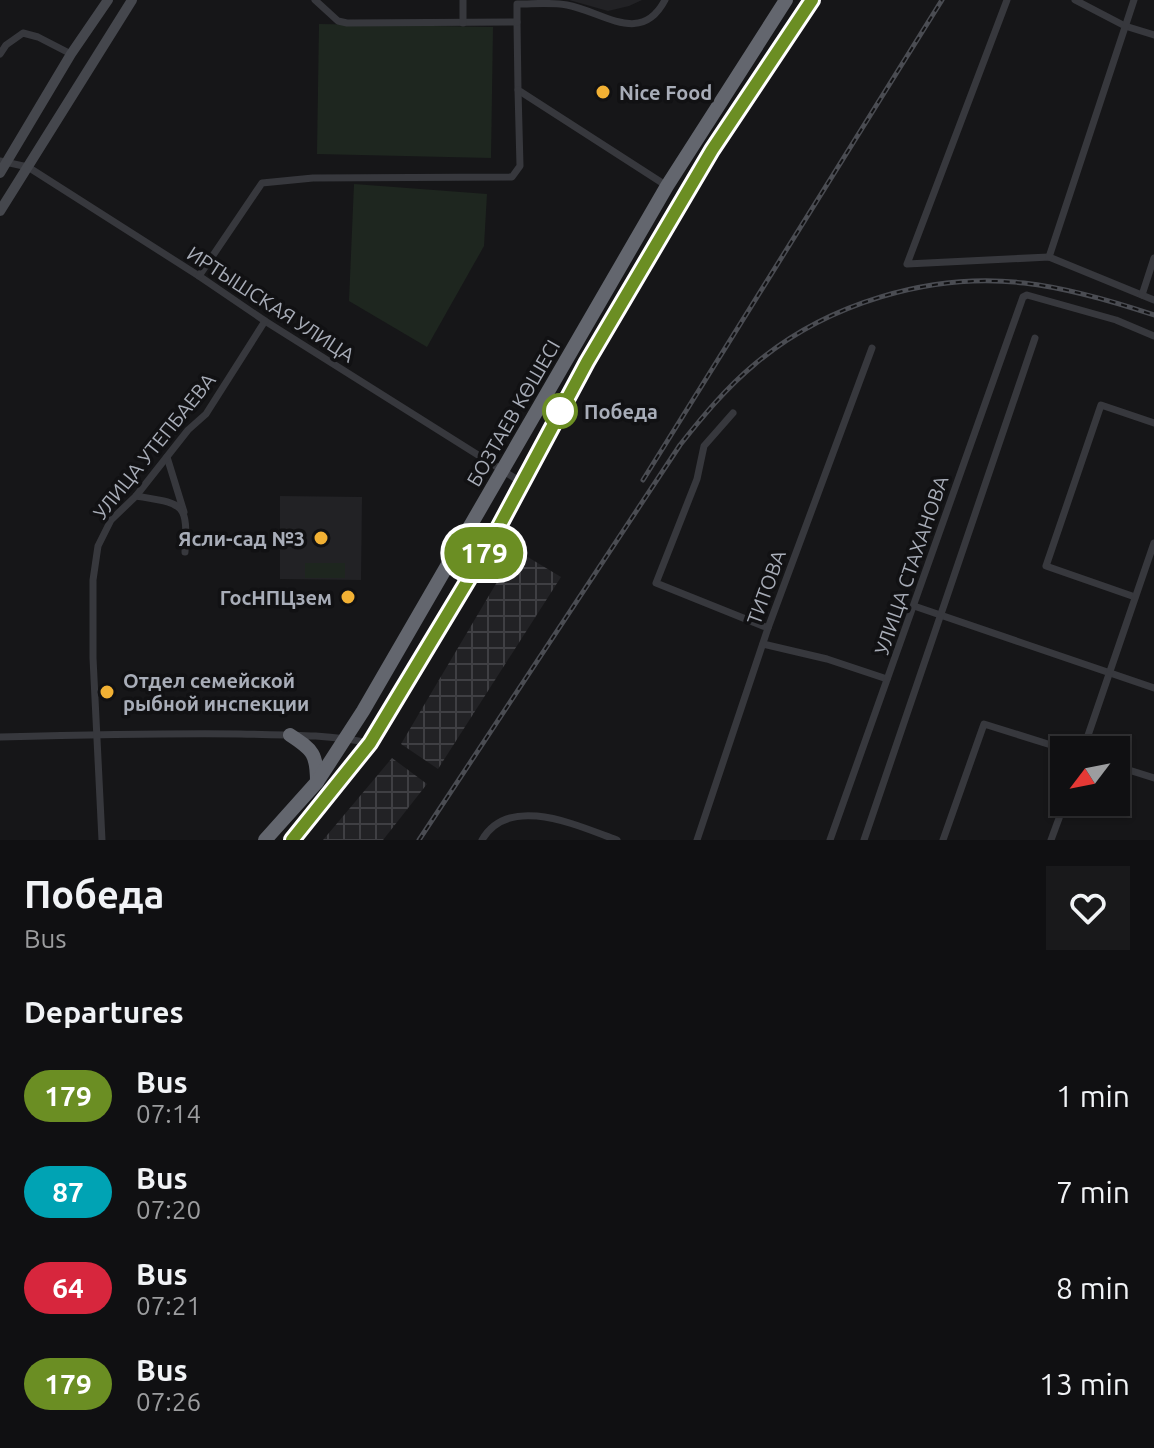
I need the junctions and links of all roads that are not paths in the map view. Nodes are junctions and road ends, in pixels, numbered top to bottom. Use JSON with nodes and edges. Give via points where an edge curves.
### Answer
{"nodes":[{"id":1,"x":132,"y":0,"type":"edge"},
{"id":2,"x":315,"y":0,"type":"edge"},
{"id":3,"x":463,"y":0,"type":"edge"},
{"id":4,"x":665,"y":0,"type":"edge"},
{"id":5,"x":786,"y":0,"type":"edge"},
{"id":6,"x":812,"y":0,"type":"edge"},
{"id":7,"x":1007,"y":0,"type":"edge"},
{"id":8,"x":1075,"y":0,"type":"edge"},
{"id":9,"x":1134,"y":0,"type":"edge"},
{"id":10,"x":105,"y":1,"type":"edge"},
{"id":11,"x":517,"y":22,"type":"junction"},
{"id":12,"x":463,"y":23,"type":"junction"},
{"id":13,"x":1125,"y":26,"type":"junction"},
{"id":14,"x":1154,"y":35,"type":"edge"},
{"id":15,"x":0,"y":54,"type":"edge"},
{"id":16,"x":71,"y":54,"type":"junction"},
{"id":17,"x":518,"y":90,"type":"junction"},
{"id":18,"x":4,"y":161,"type":"edge"},
{"id":19,"x":28,"y":167,"type":"junction"},
{"id":20,"x":0,"y":173,"type":"edge"},
{"id":21,"x":667,"y":186,"type":"junction"},
{"id":22,"x":0,"y":211,"type":"edge"},
{"id":23,"x":1049,"y":257,"type":"junction"},
{"id":24,"x":1154,"y":258,"type":"edge"},
{"id":25,"x":199,"y":276,"type":"junction"},
{"id":26,"x":1142,"y":295,"type":"junction"},
{"id":27,"x":1154,"y":300,"type":"edge"},
{"id":28,"x":265,"y":321,"type":"junction"},
{"id":29,"x":1154,"y":336,"type":"edge"},
{"id":30,"x":1035,"y":338,"type":"dead end"},
{"id":31,"x":872,"y":348,"type":"dead end"},
{"id":32,"x":733,"y":413,"type":"dead end"},
{"id":33,"x":1154,"y":423,"type":"edge"},
{"id":34,"x":167,"y":457,"type":"junction"},
{"id":35,"x":503,"y":472,"type":"junction"},
{"id":36,"x":521,"y":482,"type":"junction"},
{"id":37,"x":136,"y":496,"type":"junction"},
{"id":38,"x":184,"y":512,"type":"junction"},
{"id":39,"x":1154,"y":543,"type":"edge"},
{"id":40,"x":185,"y":552,"type":"dead end"},
{"id":41,"x":1135,"y":597,"type":"junction"},
{"id":42,"x":914,"y":606,"type":"junction"},
{"id":43,"x":941,"y":617,"type":"junction"},
{"id":44,"x":768,"y":628,"type":"junction"},
{"id":45,"x":763,"y":644,"type":"junction"},
{"id":46,"x":1108,"y":673,"type":"junction"},
{"id":47,"x":887,"y":679,"type":"junction"},
{"id":48,"x":1154,"y":688,"type":"edge"},
{"id":49,"x":96,"y":735,"type":"junction"},
{"id":50,"x":290,"y":735,"type":"junction"},
{"id":51,"x":1088,"y":736,"type":"edge"},
{"id":52,"x":0,"y":737,"type":"edge"},
{"id":53,"x":345,"y":738,"type":"junction"},
{"id":54,"x":370,"y":743,"type":"junction"},
{"id":55,"x":1050,"y":745,"type":"edge"},
{"id":56,"x":1130,"y":770,"type":"edge"},
{"id":57,"x":1154,"y":778,"type":"edge"},
{"id":58,"x":317,"y":782,"type":"junction"},
{"id":59,"x":1060,"y":816,"type":"edge"},
{"id":60,"x":102,"y":840,"type":"edge"},
{"id":61,"x":265,"y":840,"type":"edge"},
{"id":62,"x":292,"y":840,"type":"edge"},
{"id":63,"x":482,"y":840,"type":"edge"},
{"id":64,"x":617,"y":840,"type":"edge"},
{"id":65,"x":697,"y":840,"type":"edge"},
{"id":66,"x":830,"y":840,"type":"edge"},
{"id":67,"x":864,"y":840,"type":"edge"},
{"id":68,"x":943,"y":840,"type":"edge"},
{"id":69,"x":1051,"y":840,"type":"edge"}],
"edges":[{"from":1,"to":19,"type":"main road"},
{"from":2,"to":12,"type":"street","via":[[347,23]]},
{"from":3,"to":12,"type":"street"},
{"from":4,"to":11,"type":"street","via":[[653,18],[640,24],[548,3],[517,4]]},
{"from":5,"to":21,"type":"highway","name":"БОЗТАЕВ КӨШЕСІ"},
{"from":6,"to":36,"type":"highway","name":"БОЗТАЕВ КӨШЕСІ","via":[[712,150]]},
{"from":7,"to":23,"type":"street","via":[[907,264]]},
{"from":8,"to":13,"type":"street"},
{"from":9,"to":13,"type":"street"},
{"from":10,"to":16,"type":"main road"},
{"from":11,"to":12,"type":"street"},
{"from":11,"to":17,"type":"street"},
{"from":13,"to":14,"type":"street"},
{"from":13,"to":23,"type":"street"},
{"from":15,"to":16,"type":"street","via":[[23,33]]},
{"from":16,"to":18,"type":"main road"},
{"from":17,"to":21,"type":"street"},
{"from":17,"to":25,"type":"street","via":[[520,166],[512,177],[262,183]]},
{"from":18,"to":19,"type":"street","name":"ИРТЫШСКАЯ УЛИЦА"},
{"from":18,"to":20,"type":"main road"},
{"from":19,"to":22,"type":"main road"},
{"from":19,"to":25,"type":"street","name":"ИРТЫШСКАЯ УЛИЦА"},
{"from":21,"to":35,"type":"highway","name":"БОЗТАЕВ КӨШЕСІ"},
{"from":23,"to":26,"type":"street"},
{"from":24,"to":26,"type":"street"},
{"from":25,"to":28,"type":"street","name":"ИРТЫШСКАЯ УЛИЦА"},
{"from":26,"to":27,"type":"street"},
{"from":28,"to":34,"type":"street","name":"УЛИЦА УТЕПБАЕВА","via":[[206,414]]},
{"from":28,"to":35,"type":"street","name":"ИРТЫШСКАЯ УЛИЦА"},
{"from":29,"to":42,"type":"street","name":"УЛИЦА СТАХАНОВА","via":[[1027,295],[1021,301]]},
{"from":30,"to":43,"type":"street"},
{"from":31,"to":44,"type":"street","name":"ТИТОВА"},
{"from":32,"to":44,"type":"street","via":[[704,446],[656,583]]},
{"from":33,"to":41,"type":"street","via":[[1101,405],[1046,566]]},
{"from":34,"to":37,"type":"street","name":"УЛИЦА УТЕПБАЕВА"},
{"from":34,"to":38,"type":"street"},
{"from":35,"to":36,"type":"street","name":"ИРТЫШСКАЯ УЛИЦА"},
{"from":35,"to":53,"type":"highway","name":"БОЗТАЕВ КӨШЕСІ"},
{"from":36,"to":54,"type":"highway","name":"БОЗТАЕВ КӨШЕСІ"},
{"from":37,"to":38,"type":"street","via":[[170,502]]},
{"from":37,"to":49,"type":"street","name":"УЛИЦА УТЕПБАЕВА","via":[[111,520],[98,546],[93,580]]},
{"from":38,"to":40,"type":"street"},
{"from":39,"to":41,"type":"street"},
{"from":41,"to":46,"type":"street"},
{"from":42,"to":43,"type":"street"},
{"from":42,"to":47,"type":"street","name":"УЛИЦА СТАХАНОВА"},
{"from":43,"to":46,"type":"street"},
{"from":43,"to":67,"type":"street"},
{"from":44,"to":45,"type":"street","name":"ТИТОВА"},
{"from":45,"to":47,"type":"street"},
{"from":45,"to":65,"type":"street","name":"ТИТОВА"},
{"from":46,"to":48,"type":"street"},
{"from":46,"to":51,"type":"street"},
{"from":47,"to":66,"type":"street","name":"УЛИЦА СТАХАНОВА"},
{"from":49,"to":50,"type":"street"},
{"from":49,"to":52,"type":"street"},
{"from":49,"to":60,"type":"street","name":"УЛИЦА УТЕПБАЕВА"},
{"from":50,"to":53,"type":"street"},
{"from":50,"to":58,"type":"highway","via":[[314,755]]},
{"from":53,"to":54,"type":"street"},
{"from":53,"to":58,"type":"highway","name":"БОЗТАЕВ КӨШЕСІ"},
{"from":54,"to":62,"type":"highway","name":"БОЗТАЕВ КӨШЕСІ"},
{"from":55,"to":68,"type":"street","via":[[984,724]]},
{"from":56,"to":57,"type":"street"},
{"from":58,"to":61,"type":"highway","name":"БОЗТАЕВ КӨШЕСІ"},
{"from":59,"to":69,"type":"street"},
{"from":63,"to":64,"type":"street","via":[[498,822],[528,815]]}]}
